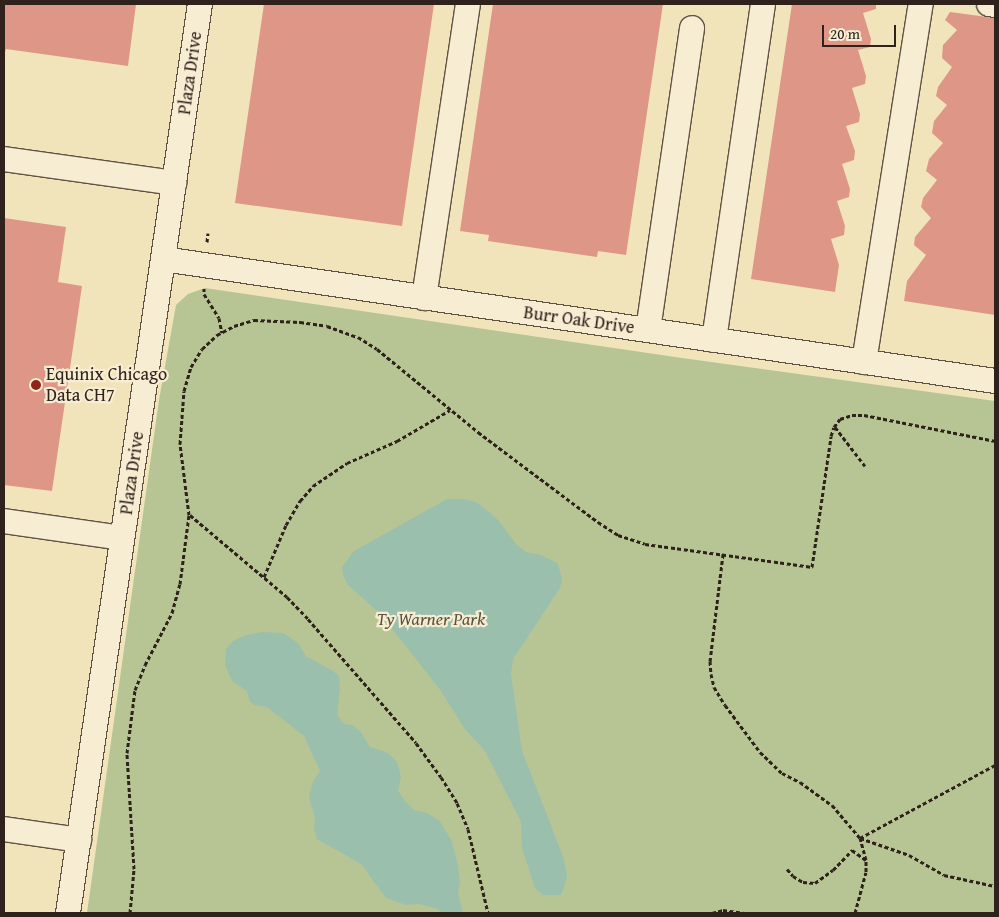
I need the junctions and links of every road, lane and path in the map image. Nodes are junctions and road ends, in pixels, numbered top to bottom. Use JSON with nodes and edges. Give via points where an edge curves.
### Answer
{"nodes":[{"id":1,"x":200,"y":4,"type":"edge"},
{"id":2,"x":468,"y":4,"type":"edge"},
{"id":3,"x":763,"y":4,"type":"edge"},
{"id":4,"x":921,"y":4,"type":"edge"},
{"id":5,"x":989,"y":4,"type":"edge"},
{"id":6,"x":995,"y":5,"type":"edge"},
{"id":7,"x":692,"y":28,"type":"dead end"},
{"id":8,"x":4,"y":159,"type":"edge"},
{"id":9,"x":174,"y":183,"type":"junction"},
{"id":10,"x":163,"y":259,"type":"junction"},
{"id":11,"x":424,"y":298,"type":"junction"},
{"id":12,"x":648,"y":330,"type":"junction"},
{"id":13,"x":714,"y":340,"type":"junction"},
{"id":14,"x":864,"y":362,"type":"junction"},
{"id":15,"x":995,"y":381,"type":"edge"},
{"id":16,"x":450,"y":410,"type":"junction"},
{"id":17,"x":834,"y":427,"type":"junction"},
{"id":18,"x":995,"y":441,"type":"edge"},
{"id":19,"x":865,"y":466,"type":"dead end"},
{"id":20,"x":189,"y":515,"type":"junction"},
{"id":21,"x":4,"y":521,"type":"edge"},
{"id":22,"x":122,"y":538,"type":"junction"},
{"id":23,"x":723,"y":554,"type":"junction"},
{"id":24,"x":264,"y":578,"type":"junction"},
{"id":25,"x":995,"y":765,"type":"edge"},
{"id":26,"x":4,"y":829,"type":"edge"},
{"id":27,"x":860,"y":838,"type":"junction"},
{"id":28,"x":78,"y":840,"type":"junction"},
{"id":29,"x":866,"y":860,"type":"junction"},
{"id":30,"x":787,"y":869,"type":"dead end"},
{"id":31,"x":995,"y":886,"type":"edge"},
{"id":32,"x":68,"y":913,"type":"edge"},
{"id":33,"x":130,"y":913,"type":"edge"},
{"id":34,"x":488,"y":913,"type":"edge"},
{"id":35,"x":712,"y":913,"type":"edge"},
{"id":36,"x":746,"y":913,"type":"edge"},
{"id":37,"x":855,"y":913,"type":"edge"}],
"edges":[{"from":1,"to":9,"type":"street","name":"Plaza Drive"},
{"from":2,"to":11,"type":"street"},
{"from":3,"to":13,"type":"street"},
{"from":4,"to":14,"type":"street"},
{"from":5,"to":6,"type":"street"},
{"from":7,"to":12,"type":"street"},
{"from":8,"to":9,"type":"street"},
{"from":9,"to":10,"type":"street","name":"Plaza Drive"},
{"from":10,"to":11,"type":"street","name":"Burr Oak Drive"},
{"from":10,"to":22,"type":"street","name":"Plaza Drive"},
{"from":11,"to":12,"type":"street","name":"Burr Oak Drive"},
{"from":12,"to":13,"type":"street","name":"Burr Oak Drive"},
{"from":13,"to":14,"type":"street","name":"Burr Oak Drive"},
{"from":14,"to":15,"type":"street","name":"Burr Oak Drive"},
{"from":16,"to":20,"type":"path","via":[[377,348],[358,337],[327,326],[300,322],[254,320],[234,326],[202,350],[191,367],[184,391],[180,444]]},
{"from":16,"to":23,"type":"path","via":[[618,535],[645,544]]},
{"from":16,"to":24,"type":"path","via":[[397,441],[347,463],[313,486],[286,525]]},
{"from":17,"to":18,"type":"path","via":[[840,419],[864,415]]},
{"from":17,"to":19,"type":"path"},
{"from":17,"to":23,"type":"path","via":[[812,566]]},
{"from":20,"to":24,"type":"path"},
{"from":20,"to":33,"type":"path","via":[[178,594],[135,690],[131,716],[126,753],[134,869]]},
{"from":21,"to":22,"type":"street"},
{"from":22,"to":28,"type":"street","name":"Plaza Drive"},
{"from":23,"to":27,"type":"path","via":[[710,661],[714,687],[724,705],[772,765],[832,804]]},
{"from":24,"to":34,"type":"path","via":[[303,613],[343,657],[441,777],[468,829]]},
{"from":25,"to":27,"type":"path"},
{"from":26,"to":28,"type":"street"},
{"from":27,"to":29,"type":"path"},
{"from":27,"to":31,"type":"path","via":[[909,855],[944,875]]},
{"from":28,"to":32,"type":"street","name":"Plaza Drive"},
{"from":29,"to":30,"type":"path","via":[[852,850],[815,883],[804,882]]},
{"from":29,"to":37,"type":"path"},
{"from":35,"to":36,"type":"path","via":[[723,910]]}]}
